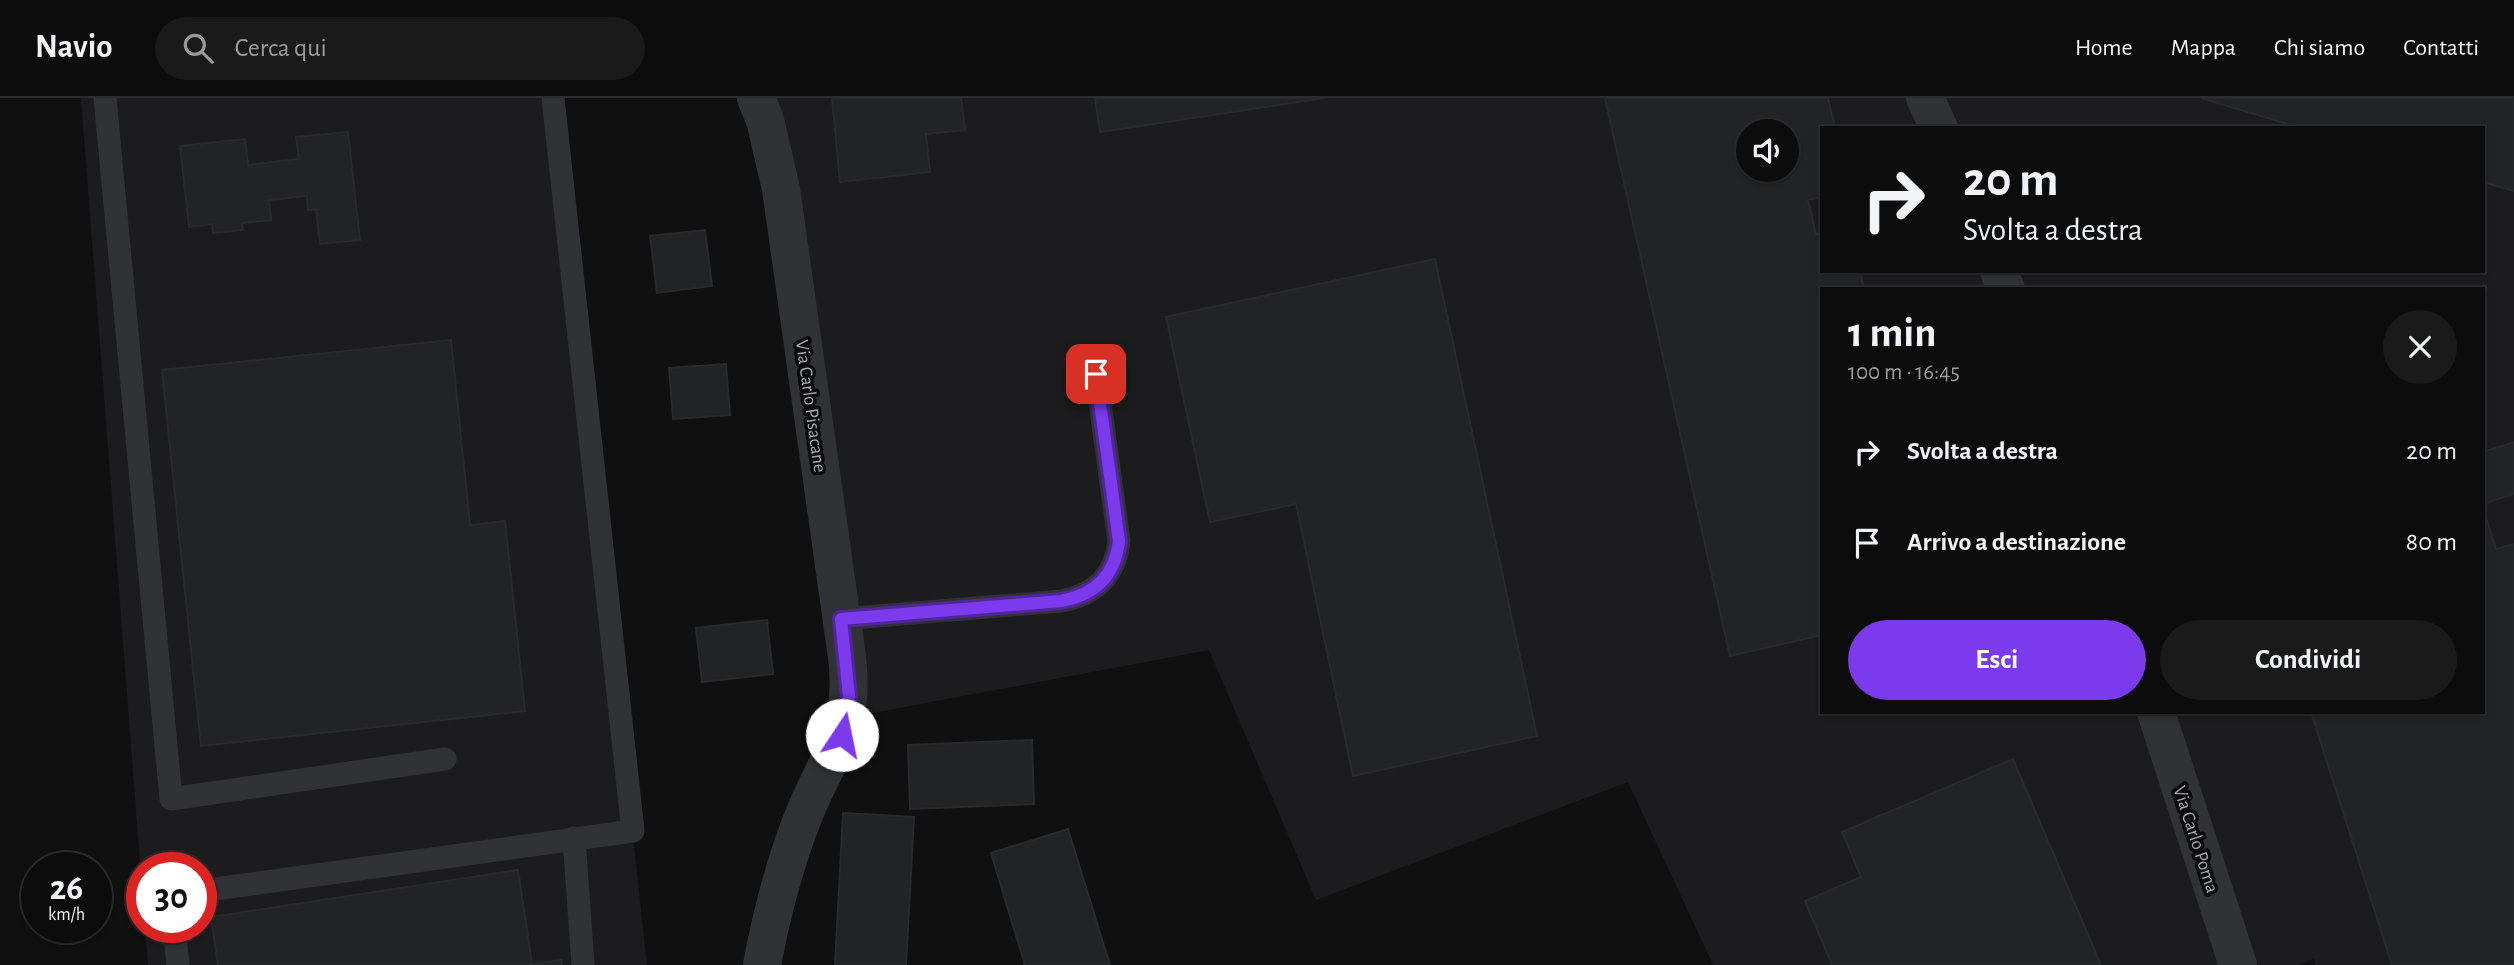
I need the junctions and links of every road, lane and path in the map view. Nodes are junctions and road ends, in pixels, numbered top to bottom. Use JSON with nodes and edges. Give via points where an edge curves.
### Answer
{"nodes":[{"id":1,"x":105,"y":98,"type":"edge"},
{"id":2,"x":553,"y":98,"type":"edge"},
{"id":3,"x":756,"y":98,"type":"edge"},
{"id":4,"x":1925,"y":98,"type":"edge"},
{"id":5,"x":1938,"y":126,"type":"edge"},
{"id":6,"x":1096,"y":374,"type":"dead end"},
{"id":7,"x":841,"y":619,"type":"junction"},
{"id":8,"x":2157,"y":714,"type":"edge"},
{"id":9,"x":445,"y":759,"type":"dead end"},
{"id":10,"x":574,"y":838,"type":"junction"},
{"id":11,"x":217,"y":889,"type":"edge"},
{"id":12,"x":176,"y":943,"type":"edge"},
{"id":13,"x":178,"y":965,"type":"edge"},
{"id":14,"x":583,"y":965,"type":"edge"},
{"id":15,"x":762,"y":965,"type":"edge"},
{"id":16,"x":2238,"y":965,"type":"edge"}],
"edges":[{"from":1,"to":9,"type":"lane","via":[[171,799]]},
{"from":2,"to":10,"type":"lane","via":[[633,831]]},
{"from":3,"to":7,"type":"street","name":"Via Carlo Pisacane","via":[[781,189]]},
{"from":4,"to":5,"type":"street"},
{"from":6,"to":7,"type":"lane","via":[[1119,541],[1107,578],[1085,595],[1061,601]]},
{"from":7,"to":15,"type":"street","name":"Via Carlo Pisacane","via":[[848,674],[846,718],[791,850]]},
{"from":8,"to":16,"type":"street","name":"Via Carlo Poma"},
{"from":10,"to":11,"type":"lane"},
{"from":10,"to":14,"type":"lane"},
{"from":12,"to":13,"type":"lane"}]}
